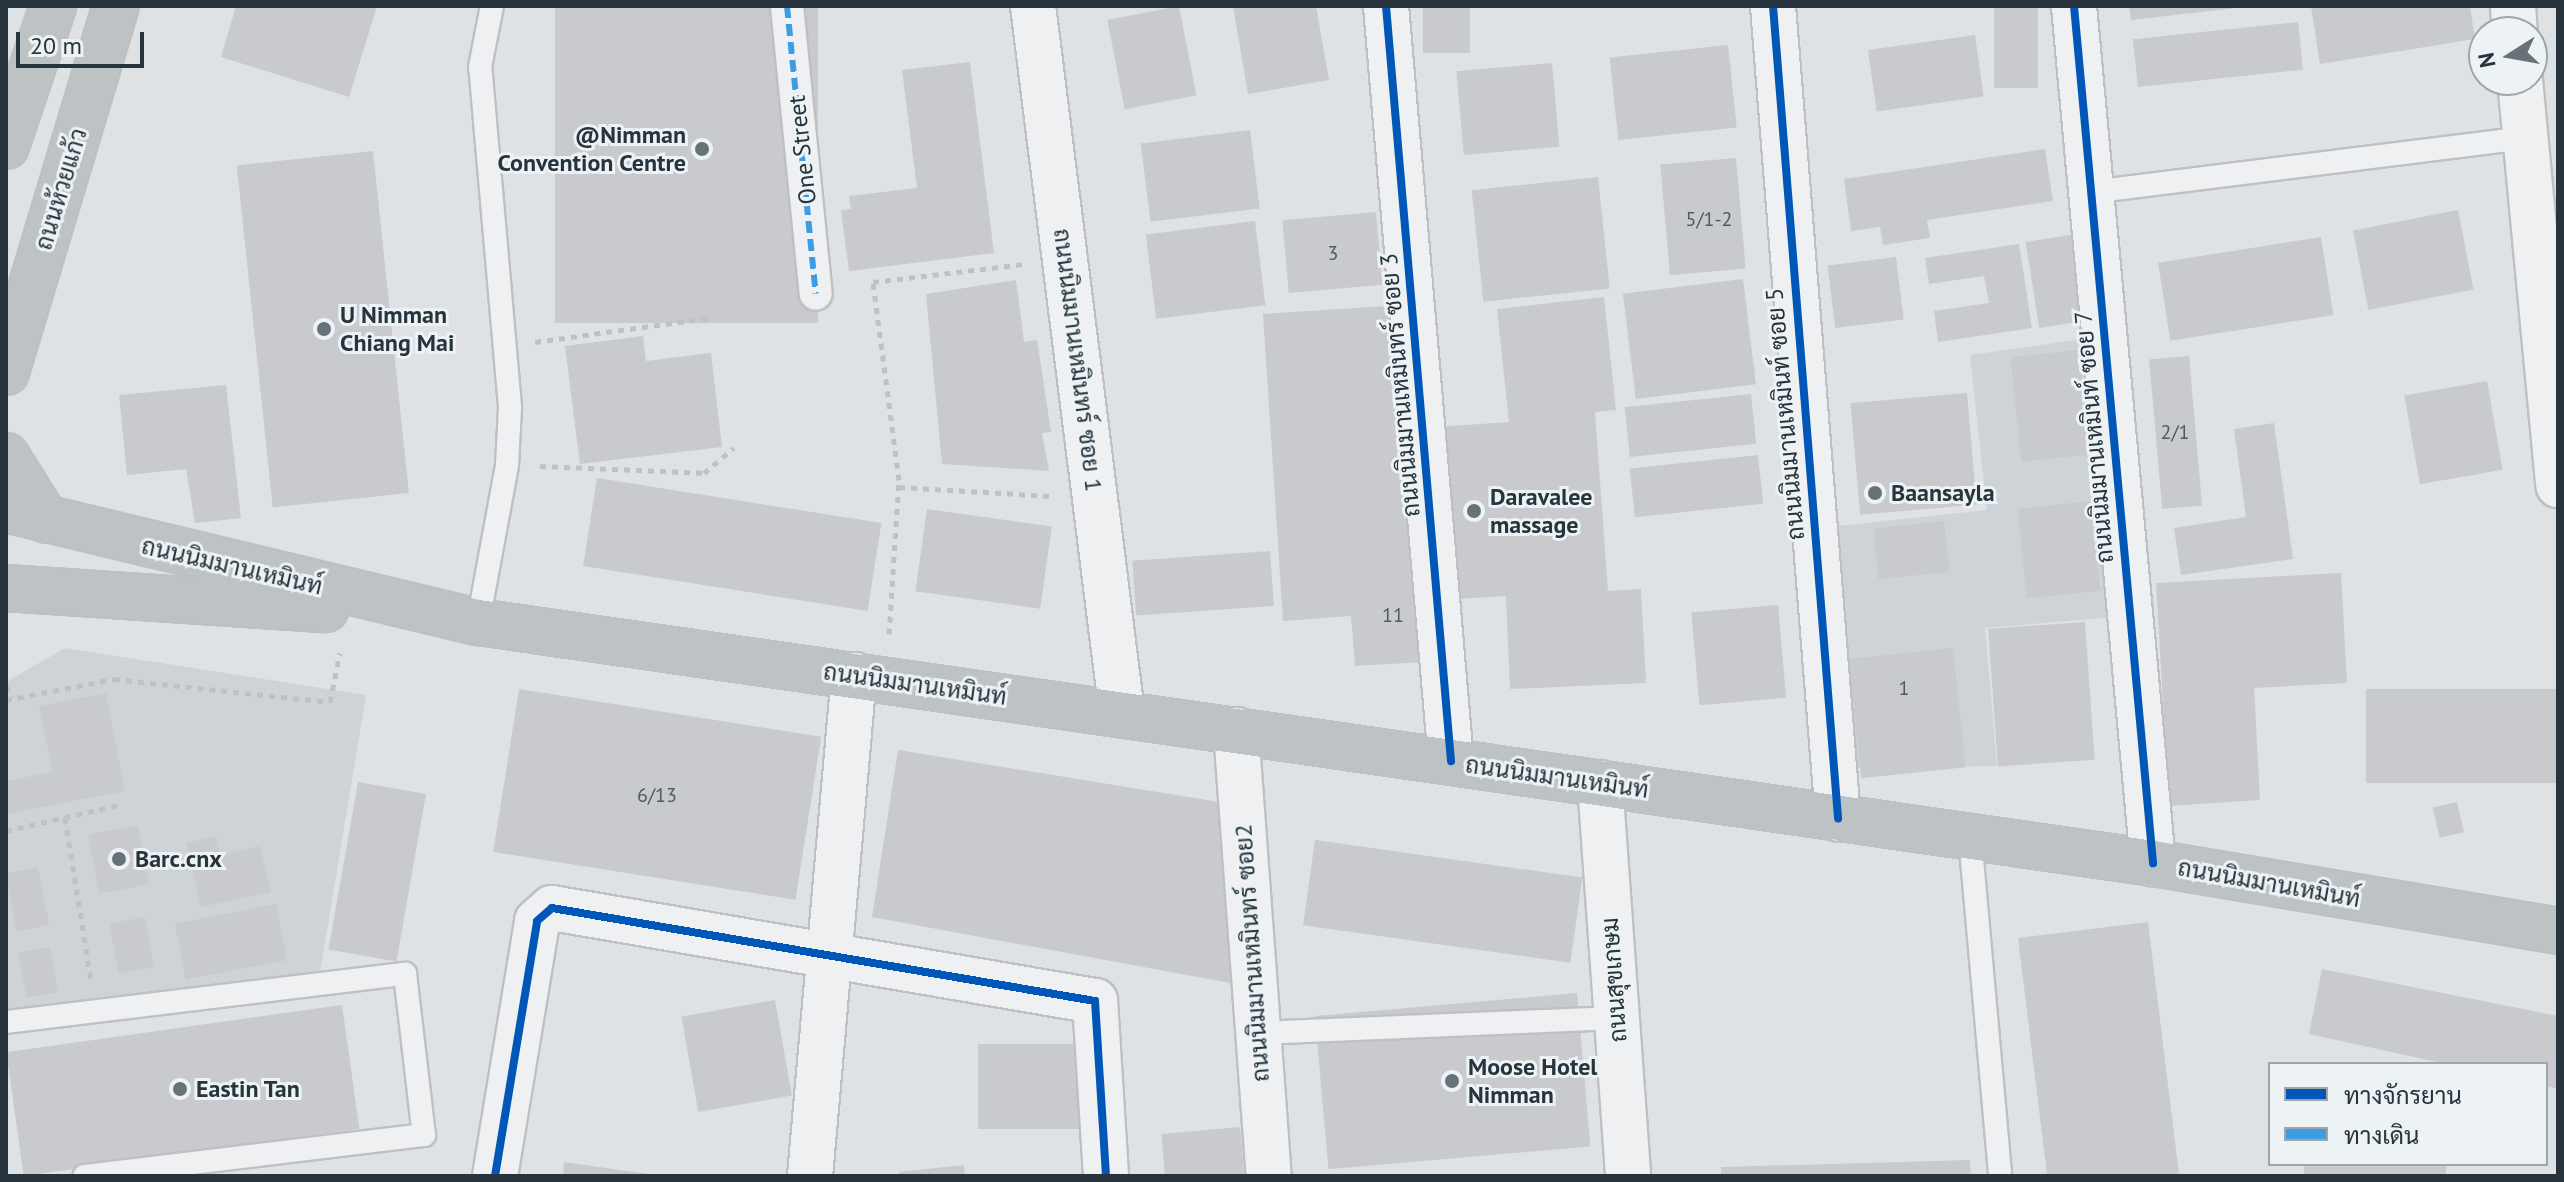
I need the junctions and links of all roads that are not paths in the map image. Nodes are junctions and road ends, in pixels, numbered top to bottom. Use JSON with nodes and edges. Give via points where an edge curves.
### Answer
{"nodes":[{"id":1,"x":53,"y":6,"type":"edge"},
{"id":2,"x":116,"y":6,"type":"edge"},
{"id":3,"x":492,"y":6,"type":"edge"},
{"id":4,"x":787,"y":6,"type":"edge"},
{"id":5,"x":1033,"y":6,"type":"edge"},
{"id":6,"x":1386,"y":6,"type":"edge"},
{"id":7,"x":1773,"y":6,"type":"edge"},
{"id":8,"x":2074,"y":6,"type":"edge"},
{"id":9,"x":2521,"y":96,"type":"edge"},
{"id":10,"x":2525,"y":138,"type":"junction"},
{"id":11,"x":6,"y":146,"type":"edge"},
{"id":12,"x":2091,"y":192,"type":"junction"},
{"id":13,"x":816,"y":294,"type":"dead end"},
{"id":14,"x":6,"y":372,"type":"edge"},
{"id":15,"x":6,"y":456,"type":"edge"},
{"id":16,"x":2558,"y":485,"type":"edge"},
{"id":17,"x":26,"y":514,"type":"edge"},
{"id":18,"x":16,"y":595,"type":"edge"},
{"id":19,"x":468,"y":619,"type":"junction"},
{"id":20,"x":854,"y":675,"type":"junction"},
{"id":21,"x":1122,"y":713,"type":"junction"},
{"id":22,"x":1236,"y":730,"type":"junction"},
{"id":23,"x":1451,"y":761,"type":"junction"},
{"id":24,"x":1600,"y":783,"type":"junction"},
{"id":25,"x":1838,"y":818,"type":"junction"},
{"id":26,"x":1970,"y":837,"type":"junction"},
{"id":27,"x":2153,"y":863,"type":"junction"},
{"id":28,"x":2558,"y":931,"type":"edge"},
{"id":29,"x":826,"y":951,"type":"junction"},
{"id":30,"x":1617,"y":1018,"type":"junction"},
{"id":31,"x":6,"y":1022,"type":"edge"},
{"id":32,"x":1258,"y":1033,"type":"junction"},
{"id":33,"x":84,"y":1176,"type":"edge"},
{"id":34,"x":495,"y":1176,"type":"edge"},
{"id":35,"x":810,"y":1176,"type":"edge"},
{"id":36,"x":1106,"y":1176,"type":"edge"},
{"id":37,"x":1269,"y":1176,"type":"edge"},
{"id":38,"x":1628,"y":1176,"type":"edge"},
{"id":39,"x":2000,"y":1176,"type":"edge"}],
"edges":[{"from":1,"to":11,"type":"main road"},
{"from":2,"to":14,"type":"main road","name":"ถนนห้วยแก้ว"},
{"from":3,"to":19,"type":"lane","via":[[480,67],[509,346],[507,465]]},
{"from":4,"to":13,"type":"street","name":"One Street"},
{"from":5,"to":21,"type":"street","name":"ถนนนิมมานเหมินทร์ ซอย 1"},
{"from":6,"to":23,"type":"street","name":"ถนนนิมมานเหมินทร์ ซอย 3"},
{"from":7,"to":25,"type":"street","name":"ถนนนิมมานเหมินท์ ซอย 5"},
{"from":8,"to":12,"type":"street","name":"ถนนนิมมานเหมินท์ ซอย 7"},
{"from":9,"to":10,"type":"street"},
{"from":10,"to":12,"type":"lane"},
{"from":10,"to":16,"type":"street"},
{"from":12,"to":27,"type":"street","name":"ถนนนิมมานเหมินท์ ซอย 7"},
{"from":15,"to":17,"type":"main road"},
{"from":17,"to":19,"type":"main road","name":"ถนนนิมมานเหมินท์"},
{"from":18,"to":19,"type":"main road","name":"ถนนนิมมานเหมินท์"},
{"from":19,"to":20,"type":"main road","name":"ถนนนิมมานเหมินท์"},
{"from":20,"to":21,"type":"main road","name":"ถนนนิมมานเหมินท์"},
{"from":20,"to":29,"type":"street"},
{"from":21,"to":22,"type":"main road","name":"ถนนนิมมานเหมินท์"},
{"from":22,"to":23,"type":"main road","name":"ถนนนิมมานเหมินท์"},
{"from":22,"to":32,"type":"street","name":"ถนนนิมมานเหมินทร์ ซอย2"},
{"from":23,"to":24,"type":"main road","name":"ถนนนิมมานเหมินท์"},
{"from":24,"to":25,"type":"main road","name":"ถนนนิมมานเหมินท์"},
{"from":24,"to":30,"type":"street","name":"ถนนสุขเกษม"},
{"from":25,"to":26,"type":"main road","name":"ถนนนิมมานเหมินท์"},
{"from":26,"to":27,"type":"main road","name":"ถนนนิมมานเหมินท์"},
{"from":26,"to":39,"type":"lane"},
{"from":27,"to":28,"type":"main road","name":"ถนนนิมมานเหมินท์"},
{"from":29,"to":34,"type":"street","via":[[552,908],[537,921]]},
{"from":29,"to":35,"type":"street"},
{"from":29,"to":36,"type":"street","via":[[1095,1001]]},
{"from":30,"to":32,"type":"lane"},
{"from":30,"to":38,"type":"street","name":"ถนนสุขเกษม"},
{"from":31,"to":33,"type":"lane","via":[[405,974],[424,1135]]},
{"from":32,"to":37,"type":"street","name":"ถนนนิมมานเหมินทร์ ซอย2"}]}
